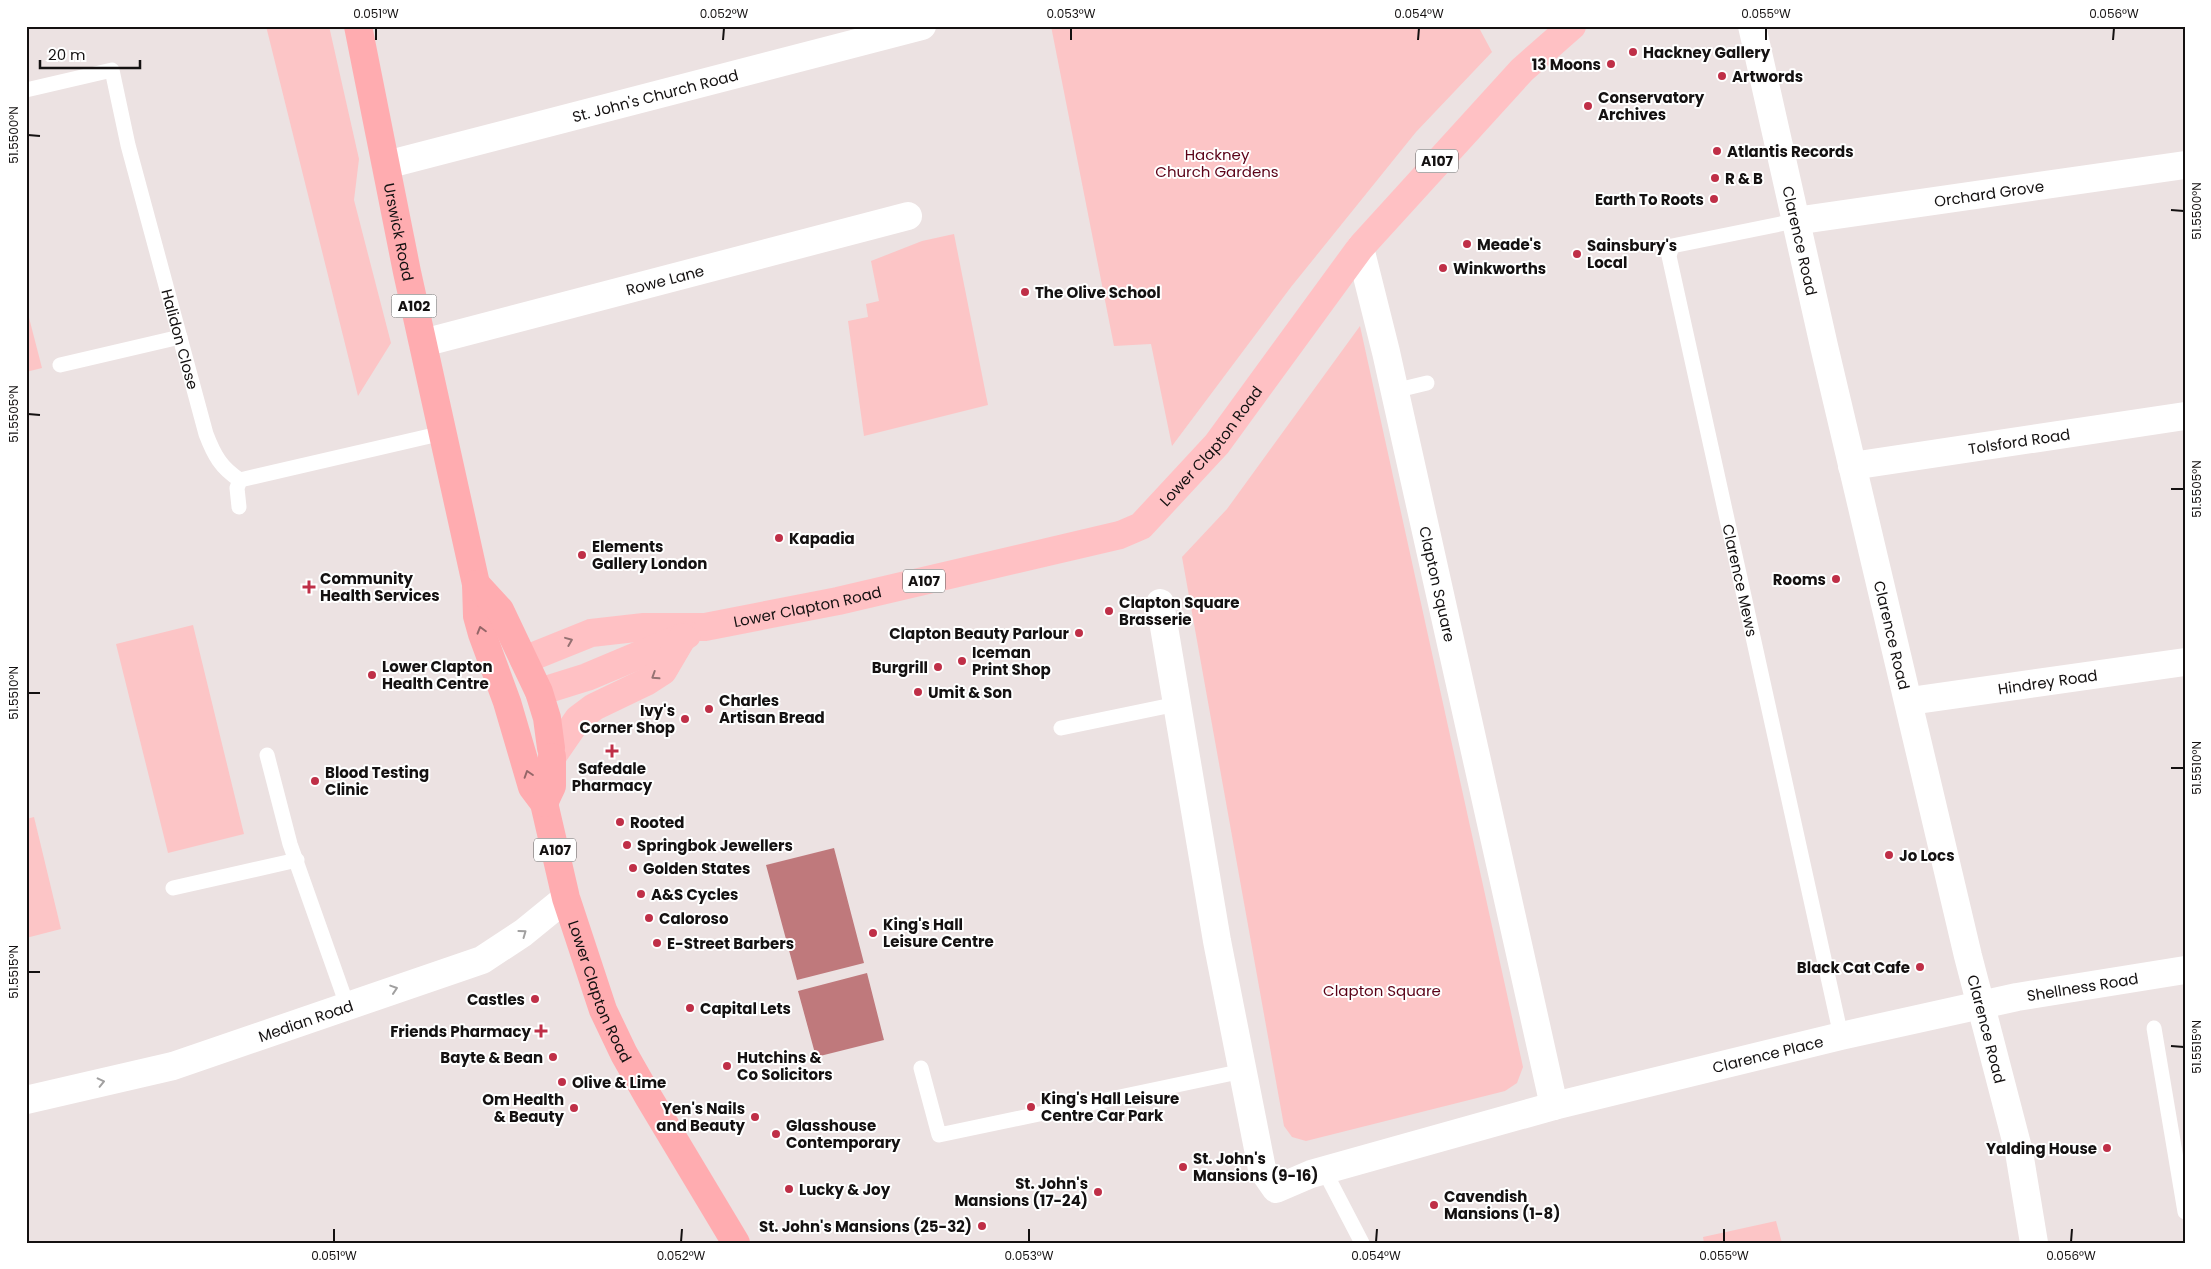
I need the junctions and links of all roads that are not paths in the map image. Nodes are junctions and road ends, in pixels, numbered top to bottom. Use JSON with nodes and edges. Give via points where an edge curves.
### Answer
{"nodes":[{"id":1,"x":358,"y":26,"type":"edge"},
{"id":2,"x":922,"y":26,"type":"edge"},
{"id":3,"x":1572,"y":26,"type":"edge"},
{"id":4,"x":1752,"y":26,"type":"edge"},
{"id":5,"x":26,"y":90,"type":"edge"},
{"id":6,"x":386,"y":165,"type":"junction"},
{"id":7,"x":2185,"y":165,"type":"edge"},
{"id":8,"x":908,"y":216,"type":"dead end"},
{"id":9,"x":1795,"y":221,"type":"junction"},
{"id":10,"x":1360,"y":248,"type":"junction"},
{"id":11,"x":180,"y":337,"type":"junction"},
{"id":12,"x":423,"y":343,"type":"junction"},
{"id":13,"x":60,"y":365,"type":"dead end"},
{"id":14,"x":1427,"y":383,"type":"dead end"},
{"id":15,"x":1394,"y":391,"type":"junction"},
{"id":16,"x":2185,"y":416,"type":"edge"},
{"id":17,"x":443,"y":433,"type":"junction"},
{"id":18,"x":1852,"y":466,"type":"junction"},
{"id":19,"x":240,"y":480,"type":"junction"},
{"id":20,"x":239,"y":507,"type":"dead end"},
{"id":21,"x":476,"y":584,"type":"junction"},
{"id":22,"x":1160,"y":603,"type":"dead end"},
{"id":23,"x":694,"y":632,"type":"junction"},
{"id":24,"x":524,"y":660,"type":"junction"},
{"id":25,"x":2185,"y":662,"type":"edge"},
{"id":26,"x":495,"y":674,"type":"junction"},
{"id":27,"x":539,"y":692,"type":"junction"},
{"id":28,"x":1910,"y":701,"type":"junction"},
{"id":29,"x":506,"y":702,"type":"junction"},
{"id":30,"x":1177,"y":704,"type":"junction"},
{"id":31,"x":1061,"y":728,"type":"dead end"},
{"id":32,"x":551,"y":752,"type":"junction"},
{"id":33,"x":267,"y":755,"type":"dead end"},
{"id":34,"x":544,"y":803,"type":"junction"},
{"id":35,"x":297,"y":860,"type":"junction"},
{"id":36,"x":173,"y":888,"type":"dead end"},
{"id":37,"x":566,"y":898,"type":"junction"},
{"id":38,"x":2185,"y":970,"type":"edge"},
{"id":39,"x":347,"y":1004,"type":"junction"},
{"id":40,"x":1982,"y":1005,"type":"junction"},
{"id":41,"x":2154,"y":1028,"type":"dead end"},
{"id":42,"x":1841,"y":1036,"type":"junction"},
{"id":43,"x":920,"y":1068,"type":"dead end"},
{"id":44,"x":1242,"y":1072,"type":"junction"},
{"id":45,"x":26,"y":1100,"type":"edge"},
{"id":46,"x":1554,"y":1106,"type":"junction"},
{"id":47,"x":1324,"y":1170,"type":"junction"},
{"id":48,"x":2185,"y":1212,"type":"edge"},
{"id":49,"x":729,"y":1241,"type":"edge"},
{"id":50,"x":1362,"y":1243,"type":"edge"},
{"id":51,"x":2034,"y":1243,"type":"edge"}],
"edges":[{"from":1,"to":6,"type":"highway","name":"Urswick Road","number":"A102"},
{"from":2,"to":6,"type":"street","name":"St. John's Church Road"},
{"from":3,"to":10,"type":"main road","name":"Lower Clapton Road","number":"A107","via":[[1522,70]]},
{"from":4,"to":9,"type":"street","name":"Clarence Road"},
{"from":5,"to":11,"type":"lane","name":"Halidon Close","via":[[112,70],[128,144]]},
{"from":6,"to":12,"type":"highway","name":"Urswick Road","number":"A102"},
{"from":7,"to":9,"type":"street","name":"Orchard Grove"},
{"from":8,"to":12,"type":"street","name":"Rowe Lane"},
{"from":9,"to":18,"type":"street","name":"Clarence Road"},
{"from":9,"to":42,"type":"lane","name":"Clarence Mews","via":[[1672,246],[1669,256]]},
{"from":10,"to":15,"type":"street","name":"Clapton Square"},
{"from":10,"to":23,"type":"main road","name":"Lower Clapton Road","number":"A107","via":[[1217,444],[1141,526],[1120,535],[1008,562]]},
{"from":11,"to":13,"type":"lane"},
{"from":11,"to":19,"type":"lane","name":"Halidon Close","via":[[213,452],[226,471]]},
{"from":12,"to":17,"type":"highway","name":"Urswick Road","number":"A102"},
{"from":14,"to":15,"type":"lane"},
{"from":15,"to":46,"type":"street","name":"Clapton Square"},
{"from":16,"to":18,"type":"street","name":"Tolsford Road"},
{"from":17,"to":19,"type":"lane"},
{"from":17,"to":21,"type":"highway","name":"Urswick Road","number":"A102"},
{"from":18,"to":28,"type":"street","name":"Clarence Road"},
{"from":19,"to":20,"type":"lane","via":[[237,488]]},
{"from":21,"to":24,"type":"highway","via":[[500,610]]},
{"from":26,"to":21,"type":"highway","name":"Urswick Road","number":"A102","one_way":true,"via":[[477,616]]},
{"from":22,"to":30,"type":"street"},
{"from":24,"to":23,"type":"main road","name":"Lower Clapton Road","number":"A107","one_way":true,"via":[[591,633],[644,628]]},
{"from":23,"to":27,"type":"main road","name":"Lower Clapton Road","number":"A107","via":[[587,677]]},
{"from":23,"to":32,"type":"main road","one_way":true,"via":[[663,671],[594,707],[578,719]]},
{"from":24,"to":26,"type":"highway","name":"Lower Clapton Road","number":"A107"},
{"from":24,"to":27,"type":"highway"},
{"from":25,"to":28,"type":"street","name":"Hindrey Road"},
{"from":26,"to":29,"type":"highway","name":"Lower Clapton Road","number":"A107"},
{"from":27,"to":29,"type":"highway","name":"Lower Clapton Road","number":"A107"},
{"from":27,"to":32,"type":"highway","via":[[547,718]]},
{"from":28,"to":40,"type":"street","name":"Clarence Road"},
{"from":34,"to":29,"type":"highway","name":"Lower Clapton Road","number":"A107","one_way":true,"via":[[532,788]]},
{"from":30,"to":31,"type":"lane"},
{"from":30,"to":44,"type":"street"},
{"from":32,"to":34,"type":"highway","via":[[552,786]]},
{"from":33,"to":35,"type":"lane"},
{"from":34,"to":37,"type":"highway","name":"Lower Clapton Road","number":"A107"},
{"from":35,"to":36,"type":"lane"},
{"from":35,"to":39,"type":"lane"},
{"from":39,"to":37,"type":"street","name":"Median Road","one_way":true,"via":[[482,960],[523,933]]},
{"from":37,"to":49,"type":"highway","name":"Lower Clapton Road","number":"A107","via":[[603,1010],[624,1054]]},
{"from":38,"to":40,"type":"street","name":"Shellness Road"},
{"from":45,"to":39,"type":"street","name":"Median Road","one_way":true,"via":[[173,1066]]},
{"from":40,"to":42,"type":"street","name":"Clarence Place"},
{"from":40,"to":51,"type":"street","name":"Clarence Road","via":[[2019,1152]]},
{"from":41,"to":48,"type":"lane"},
{"from":42,"to":46,"type":"street","name":"Clarence Place"},
{"from":43,"to":44,"type":"lane","via":[[939,1135]]},
{"from":44,"to":47,"type":"street","via":[[1262,1169],[1276,1189]]},
{"from":46,"to":47,"type":"street"},
{"from":47,"to":50,"type":"lane"}]}
